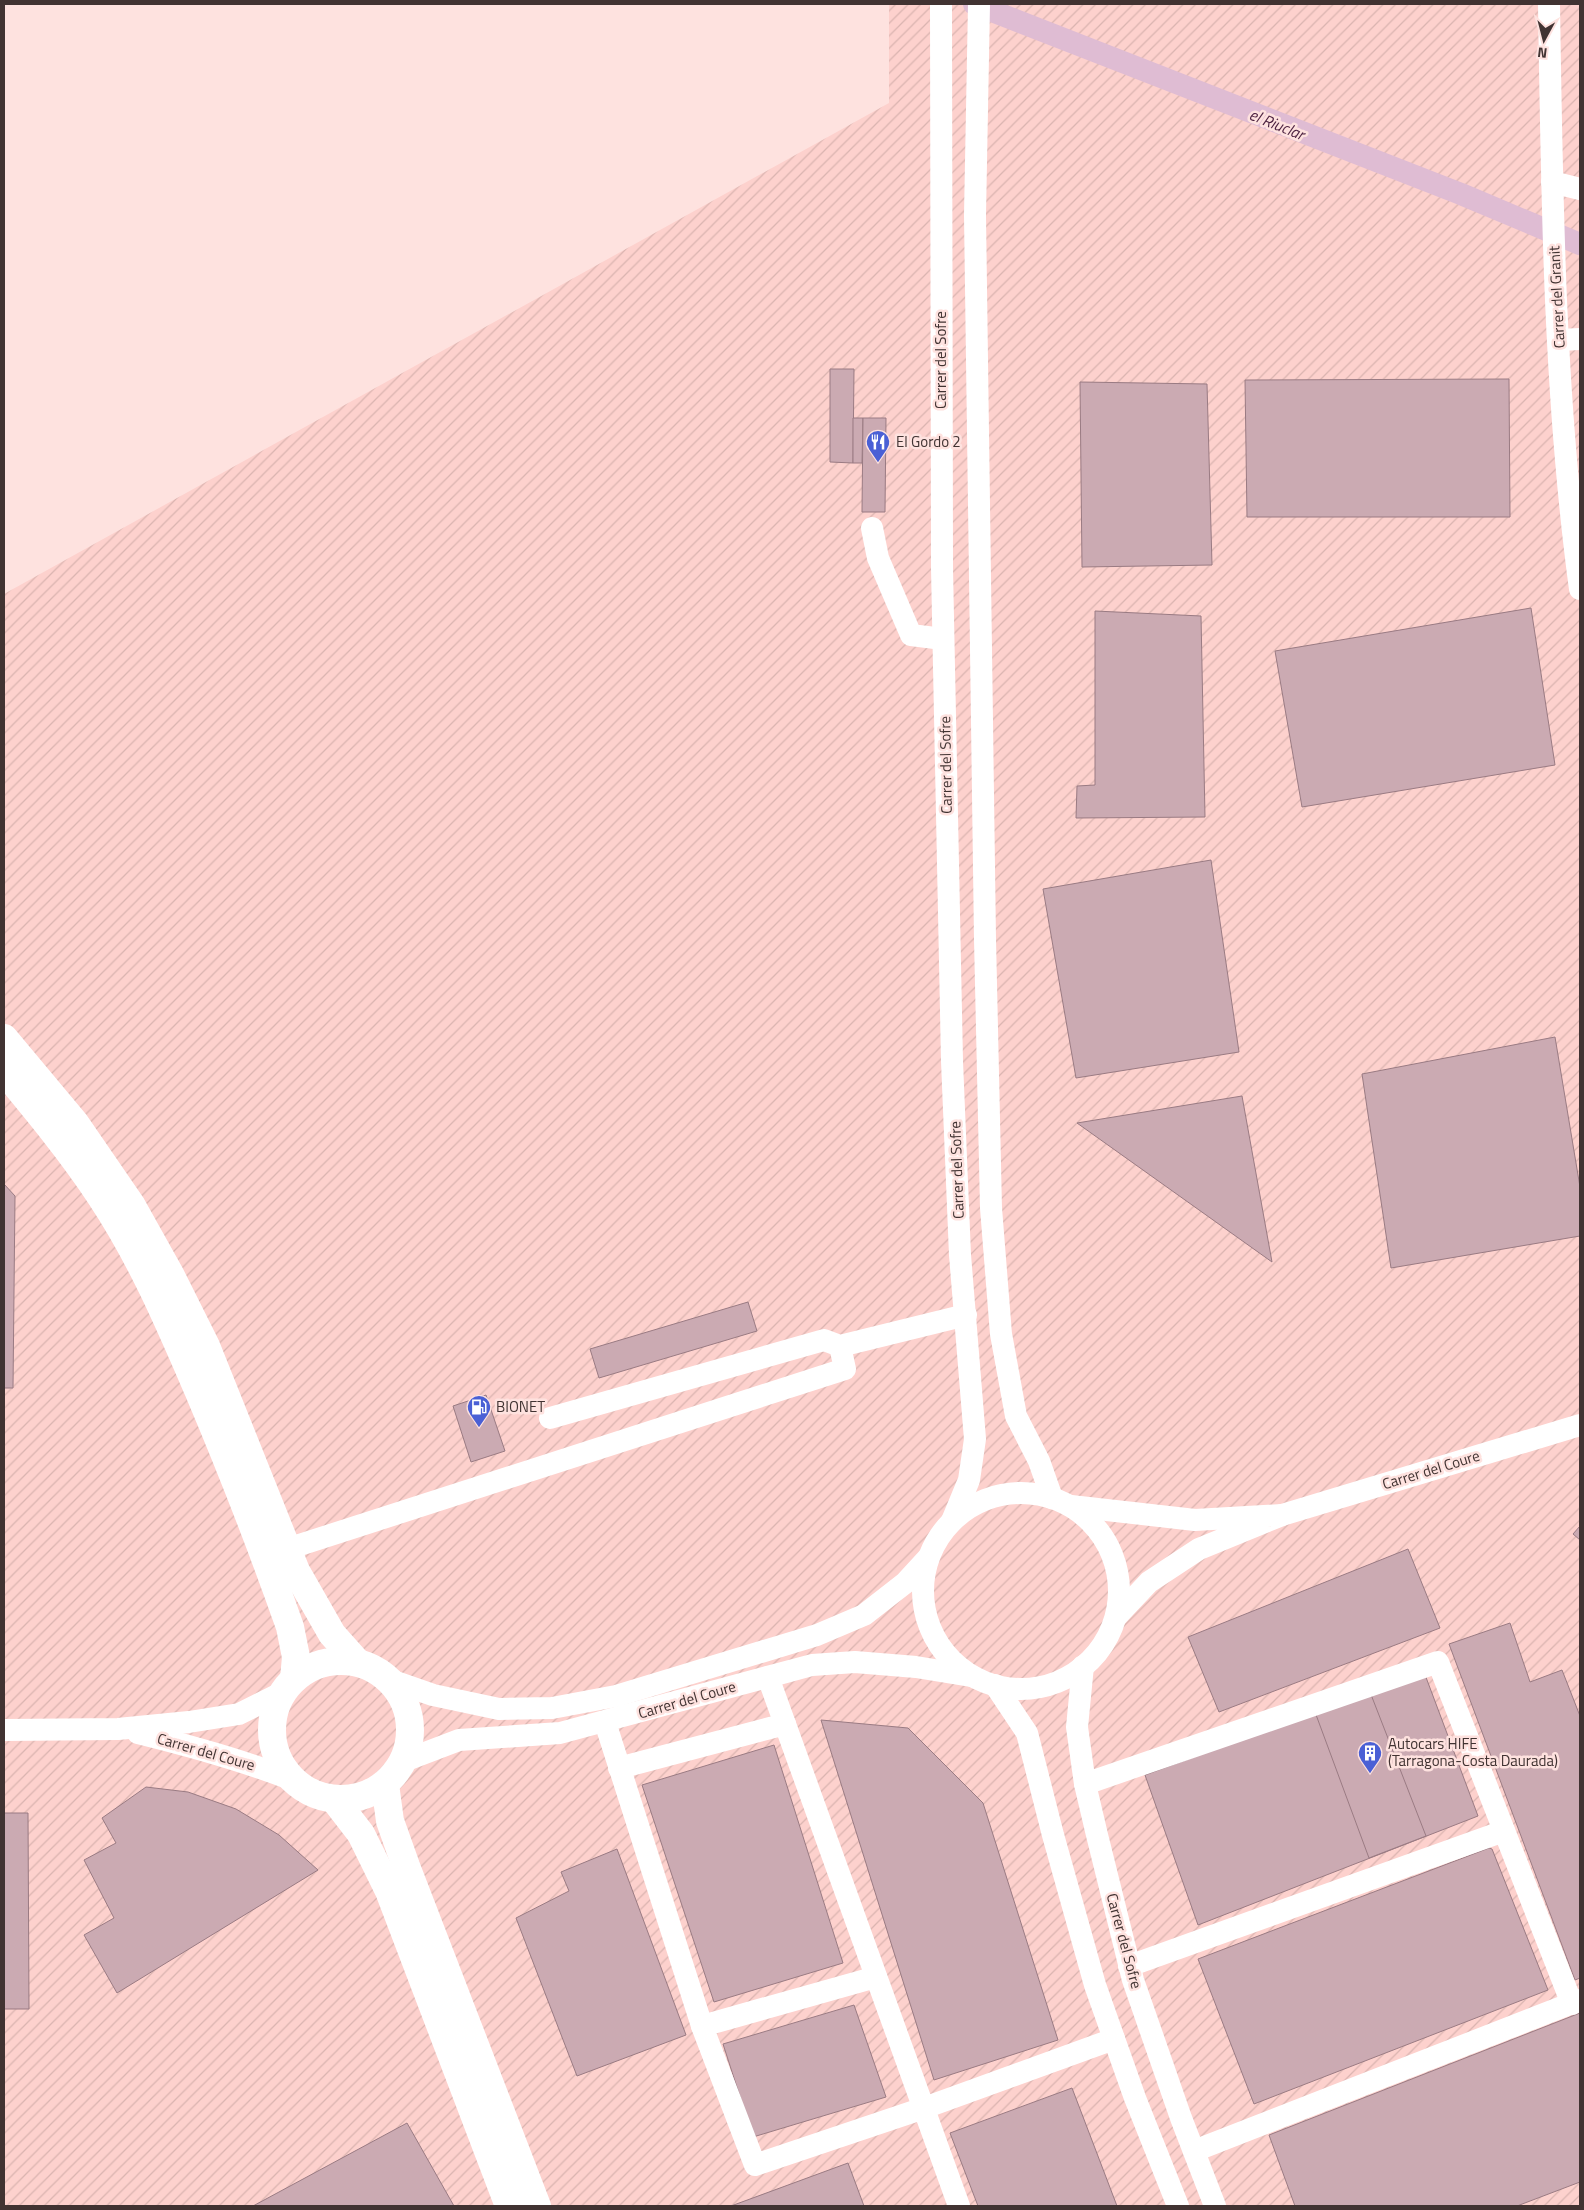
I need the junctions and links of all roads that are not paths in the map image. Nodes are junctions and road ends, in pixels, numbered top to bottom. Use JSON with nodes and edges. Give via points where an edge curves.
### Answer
{"nodes":[{"id":1,"x":941,"y":4,"type":"edge"},
{"id":2,"x":979,"y":4,"type":"edge"},
{"id":3,"x":1549,"y":4,"type":"edge"},
{"id":4,"x":1552,"y":189,"type":"junction"},
{"id":5,"x":1580,"y":189,"type":"edge"},
{"id":6,"x":1569,"y":340,"type":"edge"},
{"id":7,"x":872,"y":528,"type":"dead end"},
{"id":8,"x":1580,"y":590,"type":"edge"},
{"id":9,"x":944,"y":639,"type":"junction"},
{"id":10,"x":4,"y":1038,"type":"edge"},
{"id":11,"x":4,"y":1071,"type":"edge"},
{"id":12,"x":966,"y":1315,"type":"junction"},
{"id":13,"x":840,"y":1346,"type":"junction"},
{"id":14,"x":550,"y":1418,"type":"dead end"},
{"id":15,"x":1580,"y":1425,"type":"edge"},
{"id":16,"x":1059,"y":1501,"type":"junction"},
{"id":17,"x":1282,"y":1515,"type":"junction"},
{"id":18,"x":952,"y":1521,"type":"junction"},
{"id":19,"x":287,"y":1550,"type":"junction"},
{"id":20,"x":930,"y":1555,"type":"junction"},
{"id":21,"x":1116,"y":1617,"type":"junction"},
{"id":22,"x":357,"y":1662,"type":"junction"},
{"id":23,"x":1083,"y":1666,"type":"junction"},
{"id":24,"x":974,"y":1676,"type":"junction"},
{"id":25,"x":768,"y":1677,"type":"junction"},
{"id":26,"x":390,"y":1680,"type":"junction"},
{"id":27,"x":995,"y":1684,"type":"junction"},
{"id":28,"x":288,"y":1686,"type":"junction"},
{"id":29,"x":605,"y":1722,"type":"junction"},
{"id":30,"x":785,"y":1724,"type":"junction"},
{"id":31,"x":118,"y":1729,"type":"junction"},
{"id":32,"x":4,"y":1730,"type":"edge"},
{"id":33,"x":404,"y":1761,"type":"junction"},
{"id":34,"x":620,"y":1768,"type":"junction"},
{"id":35,"x":292,"y":1780,"type":"junction"},
{"id":36,"x":385,"y":1784,"type":"junction"},
{"id":37,"x":1085,"y":1784,"type":"junction"},
{"id":38,"x":334,"y":1799,"type":"junction"},
{"id":39,"x":1504,"y":1831,"type":"junction"},
{"id":40,"x":1130,"y":1966,"type":"junction"},
{"id":41,"x":876,"y":1977,"type":"junction"},
{"id":42,"x":1576,"y":2002,"type":"edge"},
{"id":43,"x":702,"y":2026,"type":"junction"},
{"id":44,"x":1114,"y":2039,"type":"junction"},
{"id":45,"x":924,"y":2108,"type":"junction"},
{"id":46,"x":1194,"y":2152,"type":"junction"},
{"id":47,"x":509,"y":2206,"type":"edge"},
{"id":48,"x":537,"y":2206,"type":"edge"},
{"id":49,"x":959,"y":2206,"type":"edge"},
{"id":50,"x":1178,"y":2206,"type":"edge"},
{"id":51,"x":1215,"y":2206,"type":"edge"}],
"edges":[{"from":1,"to":9,"type":"street","name":"Carrer del Sofre"},
{"from":2,"to":16,"type":"street","via":[[975,215],[991,1208],[1001,1334],[1016,1416]]},
{"from":3,"to":4,"type":"street","name":"Carrer del Granit"},
{"from":4,"to":5,"type":"street"},
{"from":4,"to":6,"type":"street","name":"Carrer del Granit","via":[[1554,267]]},
{"from":6,"to":8,"type":"street","name":"Carrer del Granit","via":[[1569,491]]},
{"from":7,"to":9,"type":"street","via":[[878,558],[911,635]]},
{"from":9,"to":12,"type":"street","name":"Carrer del Sofre","via":[[952,1061],[960,1255]]},
{"from":10,"to":19,"type":"main road","via":[[75,1123],[108,1169],[170,1274],[206,1346]]},
{"from":11,"to":28,"type":"main road","via":[[102,1198],[139,1263],[178,1344],[224,1451],[287,1619],[296,1657]]},
{"from":12,"to":13,"type":"street"},
{"from":12,"to":18,"type":"street","name":"Carrer del Sofre","via":[[975,1439],[969,1480]]},
{"from":13,"to":14,"type":"street","via":[[824,1340]]},
{"from":13,"to":19,"type":"street","via":[[845,1369]]},
{"from":15,"to":17,"type":"street","name":"Carrer del Coure"},
{"from":16,"to":17,"type":"street","name":"Carrer del Coure","via":[[1195,1520]]},
{"from":16,"to":18,"type":"street","name":"Carrer del Coure","via":[[1024,1493],[1001,1495],[969,1508]]},
{"from":16,"to":21,"type":"street","via":[[1093,1523],[1113,1556],[1118,1577]]},
{"from":17,"to":21,"type":"street","name":"Carrer del Coure","via":[[1199,1549],[1149,1582]]},
{"from":18,"to":20,"type":"street"},
{"from":19,"to":22,"type":"main road","via":[[319,1614]]},
{"from":20,"to":24,"type":"street","via":[[923,1592],[932,1632],[953,1661]]},
{"from":20,"to":26,"type":"street","name":"Carrer del Coure","via":[[905,1583],[864,1614],[817,1635],[616,1696],[552,1708],[499,1709],[433,1695]]},
{"from":21,"to":23,"type":"street","via":[[1101,1647]]},
{"from":22,"to":26,"type":"main road","via":[[376,1669]]},
{"from":22,"to":28,"type":"main road","via":[[321,1663],[307,1669]]},
{"from":23,"to":27,"type":"street","via":[[1062,1680],[1045,1685],[1012,1688]]},
{"from":23,"to":37,"type":"street","name":"Carrer del Sofre","via":[[1077,1727]]},
{"from":24,"to":25,"type":"street","name":"Carrer del Coure","via":[[855,1662],[812,1665]]},
{"from":24,"to":27,"type":"street"},
{"from":25,"to":29,"type":"street","name":"Carrer del Coure"},
{"from":25,"to":30,"type":"street"},
{"from":26,"to":33,"type":"main road","via":[[401,1694],[411,1728]]},
{"from":27,"to":44,"type":"street","via":[[1027,1733],[1052,1835]]},
{"from":28,"to":31,"type":"street","name":"Carrer del Coure","via":[[239,1714]]},
{"from":28,"to":35,"type":"main road","via":[[275,1707],[272,1736],[276,1756]]},
{"from":29,"to":33,"type":"street","name":"Carrer del Coure","via":[[560,1733],[459,1740]]},
{"from":29,"to":34,"type":"street"},
{"from":30,"to":34,"type":"street"},
{"from":30,"to":41,"type":"street"},
{"from":31,"to":32,"type":"street","name":"Carrer del Coure"},
{"from":31,"to":35,"type":"street","name":"Carrer del Coure","via":[[193,1746]]},
{"from":33,"to":36,"type":"main road"},
{"from":34,"to":43,"type":"street"},
{"from":35,"to":38,"type":"main road","via":[[316,1795]]},
{"from":36,"to":38,"type":"main road","via":[[365,1796]]},
{"from":36,"to":48,"type":"main road","via":[[390,1821],[406,1866]]},
{"from":37,"to":39,"type":"street","via":[[1438,1662]]},
{"from":37,"to":40,"type":"street","name":"Carrer del Sofre"},
{"from":38,"to":47,"type":"main road","via":[[361,1834],[388,1891]]},
{"from":39,"to":40,"type":"street"},
{"from":39,"to":42,"type":"street"},
{"from":40,"to":46,"type":"street","name":"Carrer del Sofre"},
{"from":41,"to":43,"type":"street"},
{"from":41,"to":45,"type":"street"},
{"from":42,"to":46,"type":"street"},
{"from":43,"to":45,"type":"street","via":[[755,2165]]},
{"from":44,"to":45,"type":"street"},
{"from":44,"to":50,"type":"street"},
{"from":45,"to":49,"type":"street"},
{"from":46,"to":51,"type":"street","name":"Carrer del Sofre"}]}
